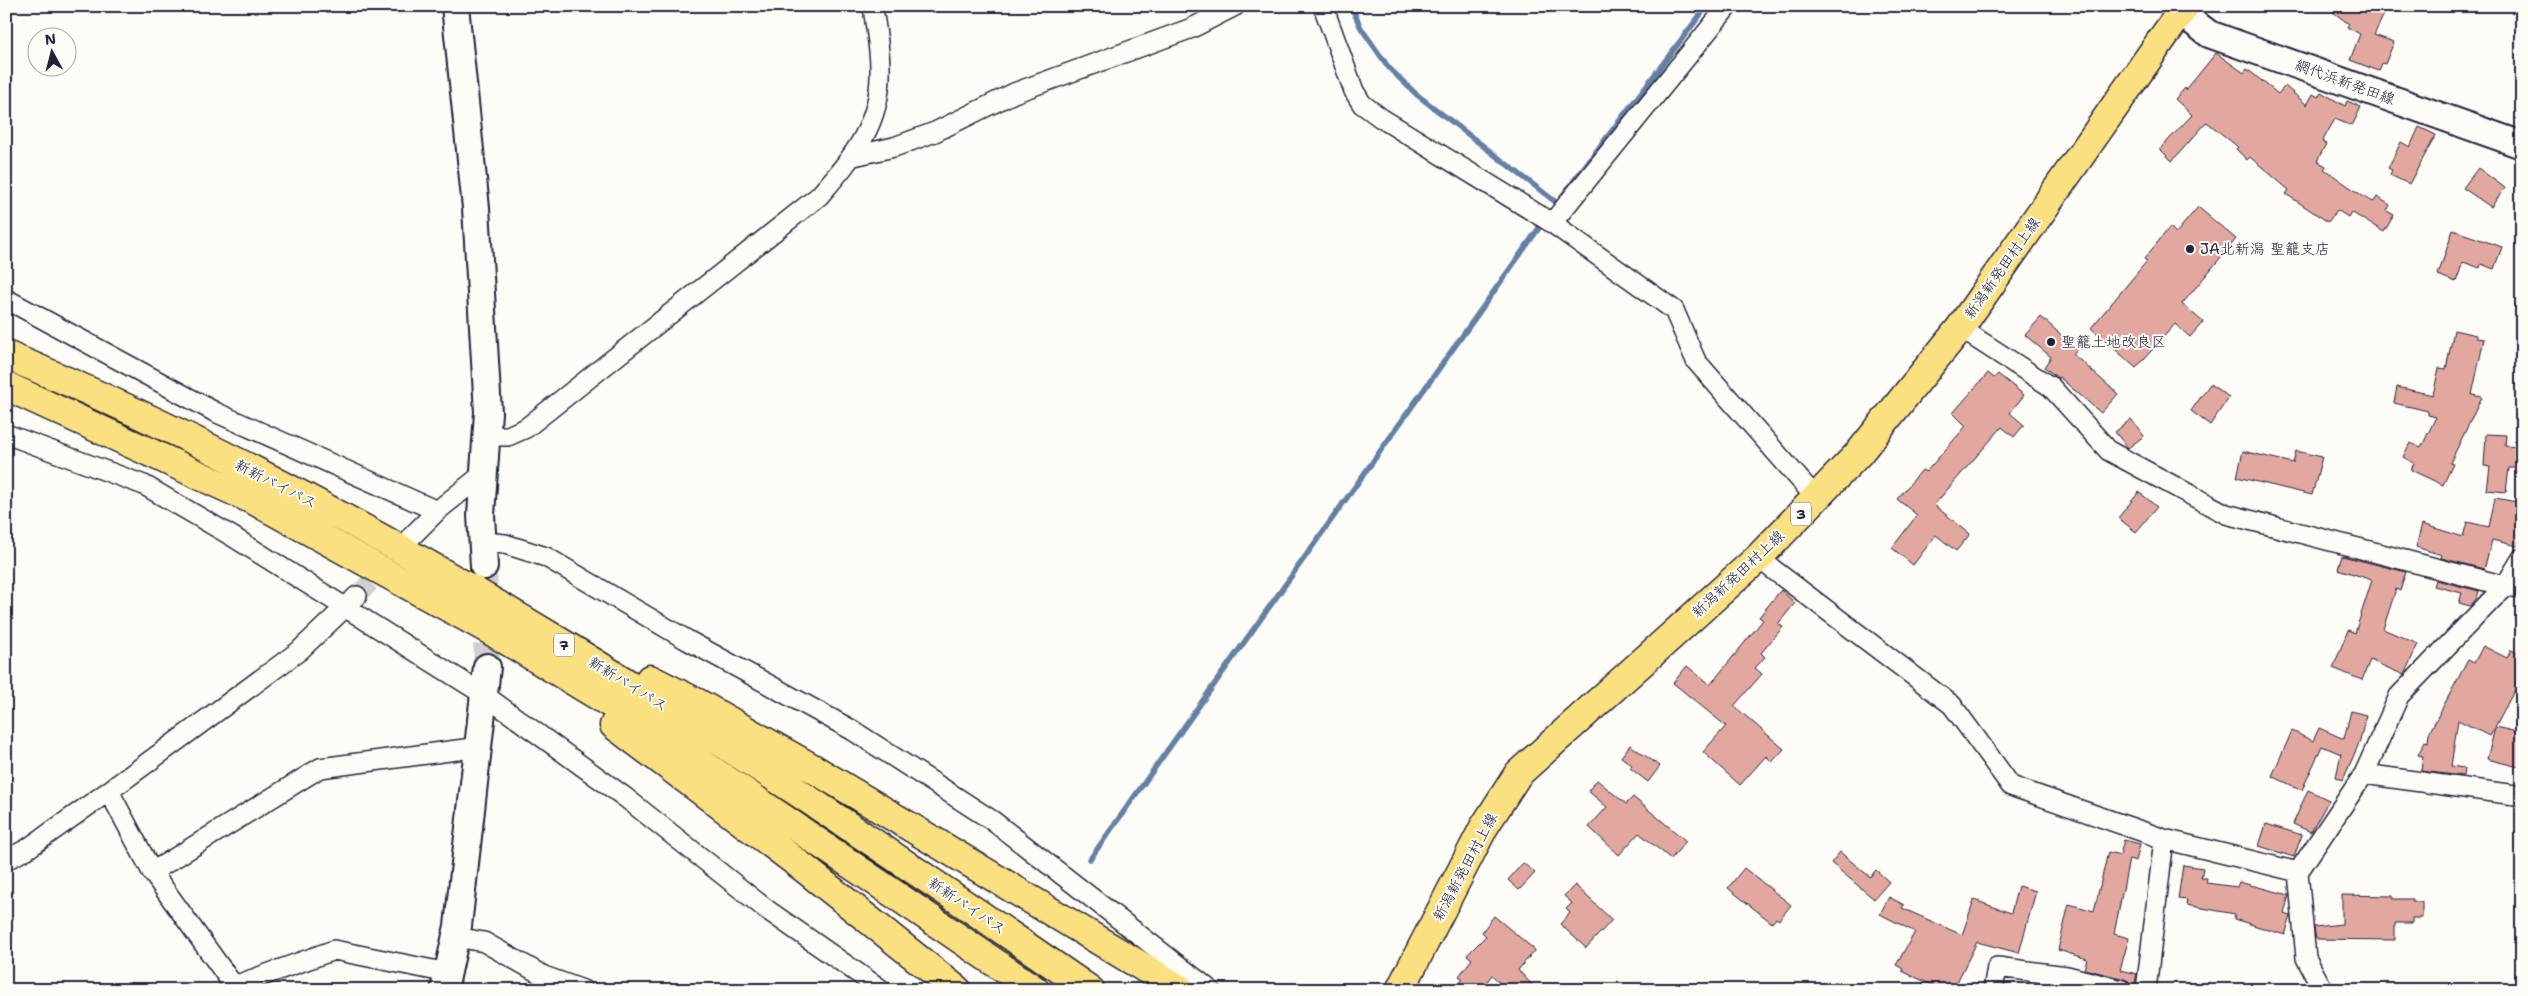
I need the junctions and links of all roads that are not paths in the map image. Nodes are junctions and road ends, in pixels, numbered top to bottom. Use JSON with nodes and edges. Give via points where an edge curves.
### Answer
{"nodes":[{"id":1,"x":455,"y":6,"type":"edge"},
{"id":2,"x":873,"y":6,"type":"edge"},
{"id":3,"x":1235,"y":6,"type":"edge"},
{"id":4,"x":1323,"y":6,"type":"edge"},
{"id":5,"x":1728,"y":6,"type":"edge"},
{"id":6,"x":2181,"y":8,"type":"edge"},
{"id":7,"x":2522,"y":145,"type":"edge"},
{"id":8,"x":854,"y":156,"type":"junction"},
{"id":9,"x":1552,"y":223,"type":"junction"},
{"id":10,"x":6,"y":299,"type":"edge"},
{"id":11,"x":1960,"y":328,"type":"junction"},
{"id":12,"x":6,"y":355,"type":"edge"},
{"id":13,"x":6,"y":386,"type":"edge"},
{"id":14,"x":6,"y":434,"type":"edge"},
{"id":15,"x":488,"y":436,"type":"junction"},
{"id":16,"x":483,"y":474,"type":"junction"},
{"id":17,"x":1816,"y":498,"type":"junction"},
{"id":18,"x":437,"y":511,"type":"junction"},
{"id":19,"x":412,"y":536,"type":"dead end"},
{"id":20,"x":484,"y":554,"type":"joint"},
{"id":21,"x":1758,"y":558,"type":"junction"},
{"id":22,"x":2522,"y":558,"type":"edge"},
{"id":23,"x":2513,"y":587,"type":"edge"},
{"id":24,"x":479,"y":594,"type":"junction"},
{"id":25,"x":350,"y":602,"type":"junction"},
{"id":26,"x":491,"y":631,"type":"junction"},
{"id":27,"x":487,"y":667,"type":"tunnel mouth"},
{"id":28,"x":483,"y":694,"type":"junction"},
{"id":29,"x":480,"y":747,"type":"junction"},
{"id":30,"x":2364,"y":774,"type":"junction"},
{"id":31,"x":110,"y":791,"type":"junction"},
{"id":32,"x":2522,"y":796,"type":"edge"},
{"id":33,"x":2164,"y":839,"type":"junction"},
{"id":34,"x":6,"y":860,"type":"edge"},
{"id":35,"x":152,"y":872,"type":"junction"},
{"id":36,"x":2298,"y":872,"type":"junction"},
{"id":37,"x":456,"y":937,"type":"junction"},
{"id":38,"x":446,"y":981,"type":"edge"},
{"id":39,"x":232,"y":988,"type":"edge"},
{"id":40,"x":583,"y":990,"type":"edge"},
{"id":41,"x":882,"y":990,"type":"edge"},
{"id":42,"x":958,"y":990,"type":"edge"},
{"id":43,"x":1036,"y":990,"type":"edge"},
{"id":44,"x":1090,"y":990,"type":"edge"},
{"id":45,"x":1181,"y":990,"type":"edge"},
{"id":46,"x":1210,"y":990,"type":"edge"},
{"id":47,"x":1400,"y":990,"type":"edge"},
{"id":48,"x":1993,"y":990,"type":"edge"},
{"id":49,"x":2122,"y":990,"type":"edge"},
{"id":50,"x":2146,"y":990,"type":"edge"},
{"id":51,"x":2324,"y":990,"type":"edge"}],
"edges":[{"from":1,"to":15,"type":"street","via":[[476,208]]},
{"from":2,"to":8,"type":"street","via":[[880,68],[877,101],[868,131]]},
{"from":3,"to":8,"type":"street","via":[[1192,28],[1014,93],[927,135]]},
{"from":4,"to":9,"type":"street","via":[[1354,91],[1362,104]]},
{"from":5,"to":9,"type":"street"},
{"from":6,"to":7,"type":"street","name":"網代浜新発田線","via":[[2209,34]]},
{"from":6,"to":11,"type":"main road","name":"新潟新発田村上線","number":"3"},
{"from":8,"to":15,"type":"street","via":[[819,196],[526,428],[508,436]]},
{"from":9,"to":17,"type":"street","via":[[1674,310],[1696,361]]},
{"from":10,"to":18,"type":"street","via":[[215,412]]},
{"from":11,"to":17,"type":"main road","name":"新潟新発田村上線","number":"3","via":[[1859,454]]},
{"from":11,"to":23,"type":"street","via":[[2051,387],[2109,451],[2226,514]]},
{"from":12,"to":24,"type":"main road","name":"新新バイパス","number":"7","via":[[276,482]]},
{"from":13,"to":26,"type":"main road","name":"新新バイパス","number":"7","via":[[255,501]]},
{"from":14,"to":25,"type":"street","via":[[144,485]]},
{"from":15,"to":16,"type":"street"},
{"from":16,"to":18,"type":"street"},
{"from":16,"to":20,"type":"street"},
{"from":17,"to":21,"type":"main road","name":"新潟新発田村上線","number":"3"},
{"from":18,"to":19,"type":"street"},
{"from":20,"to":46,"type":"street","via":[[505,544],[546,557],[686,640],[852,730],[993,821]]},
{"from":21,"to":33,"type":"street","via":[[1952,705],[2010,786]]},
{"from":21,"to":47,"type":"main road","name":"新潟新発田村上線","number":"3","via":[[1518,774],[1484,827]]},
{"from":22,"to":23,"type":"street"},
{"from":23,"to":30,"type":"street","via":[[2399,696]]},
{"from":24,"to":44,"type":"main road","name":"新新バイパス","number":"7","via":[[645,693]]},
{"from":24,"to":45,"type":"main road","via":[[696,702],[814,769]]},
{"from":25,"to":28,"type":"street"},
{"from":25,"to":31,"type":"street","via":[[299,651]]},
{"from":26,"to":42,"type":"main road","via":[[805,869]]},
{"from":26,"to":43,"type":"main road","name":"新新バイパス","number":"7","via":[[657,734]]},
{"from":27,"to":28,"type":"street"},
{"from":28,"to":29,"type":"street"},
{"from":28,"to":41,"type":"street","via":[[626,798],[766,910]]},
{"from":29,"to":35,"type":"street","via":[[320,768]]},
{"from":29,"to":37,"type":"street"},
{"from":30,"to":32,"type":"street"},
{"from":30,"to":36,"type":"street"},
{"from":31,"to":34,"type":"street"},
{"from":31,"to":35,"type":"street"},
{"from":33,"to":36,"type":"street"},
{"from":33,"to":50,"type":"street"},
{"from":35,"to":39,"type":"street"},
{"from":36,"to":51,"type":"street","via":[[2306,958]]},
{"from":37,"to":38,"type":"street"},
{"from":37,"to":40,"type":"street","via":[[484,942],[544,976]]},
{"from":38,"to":39,"type":"street","via":[[334,950]]},
{"from":48,"to":49,"type":"street","via":[[1997,967],[2067,976]]}]}
